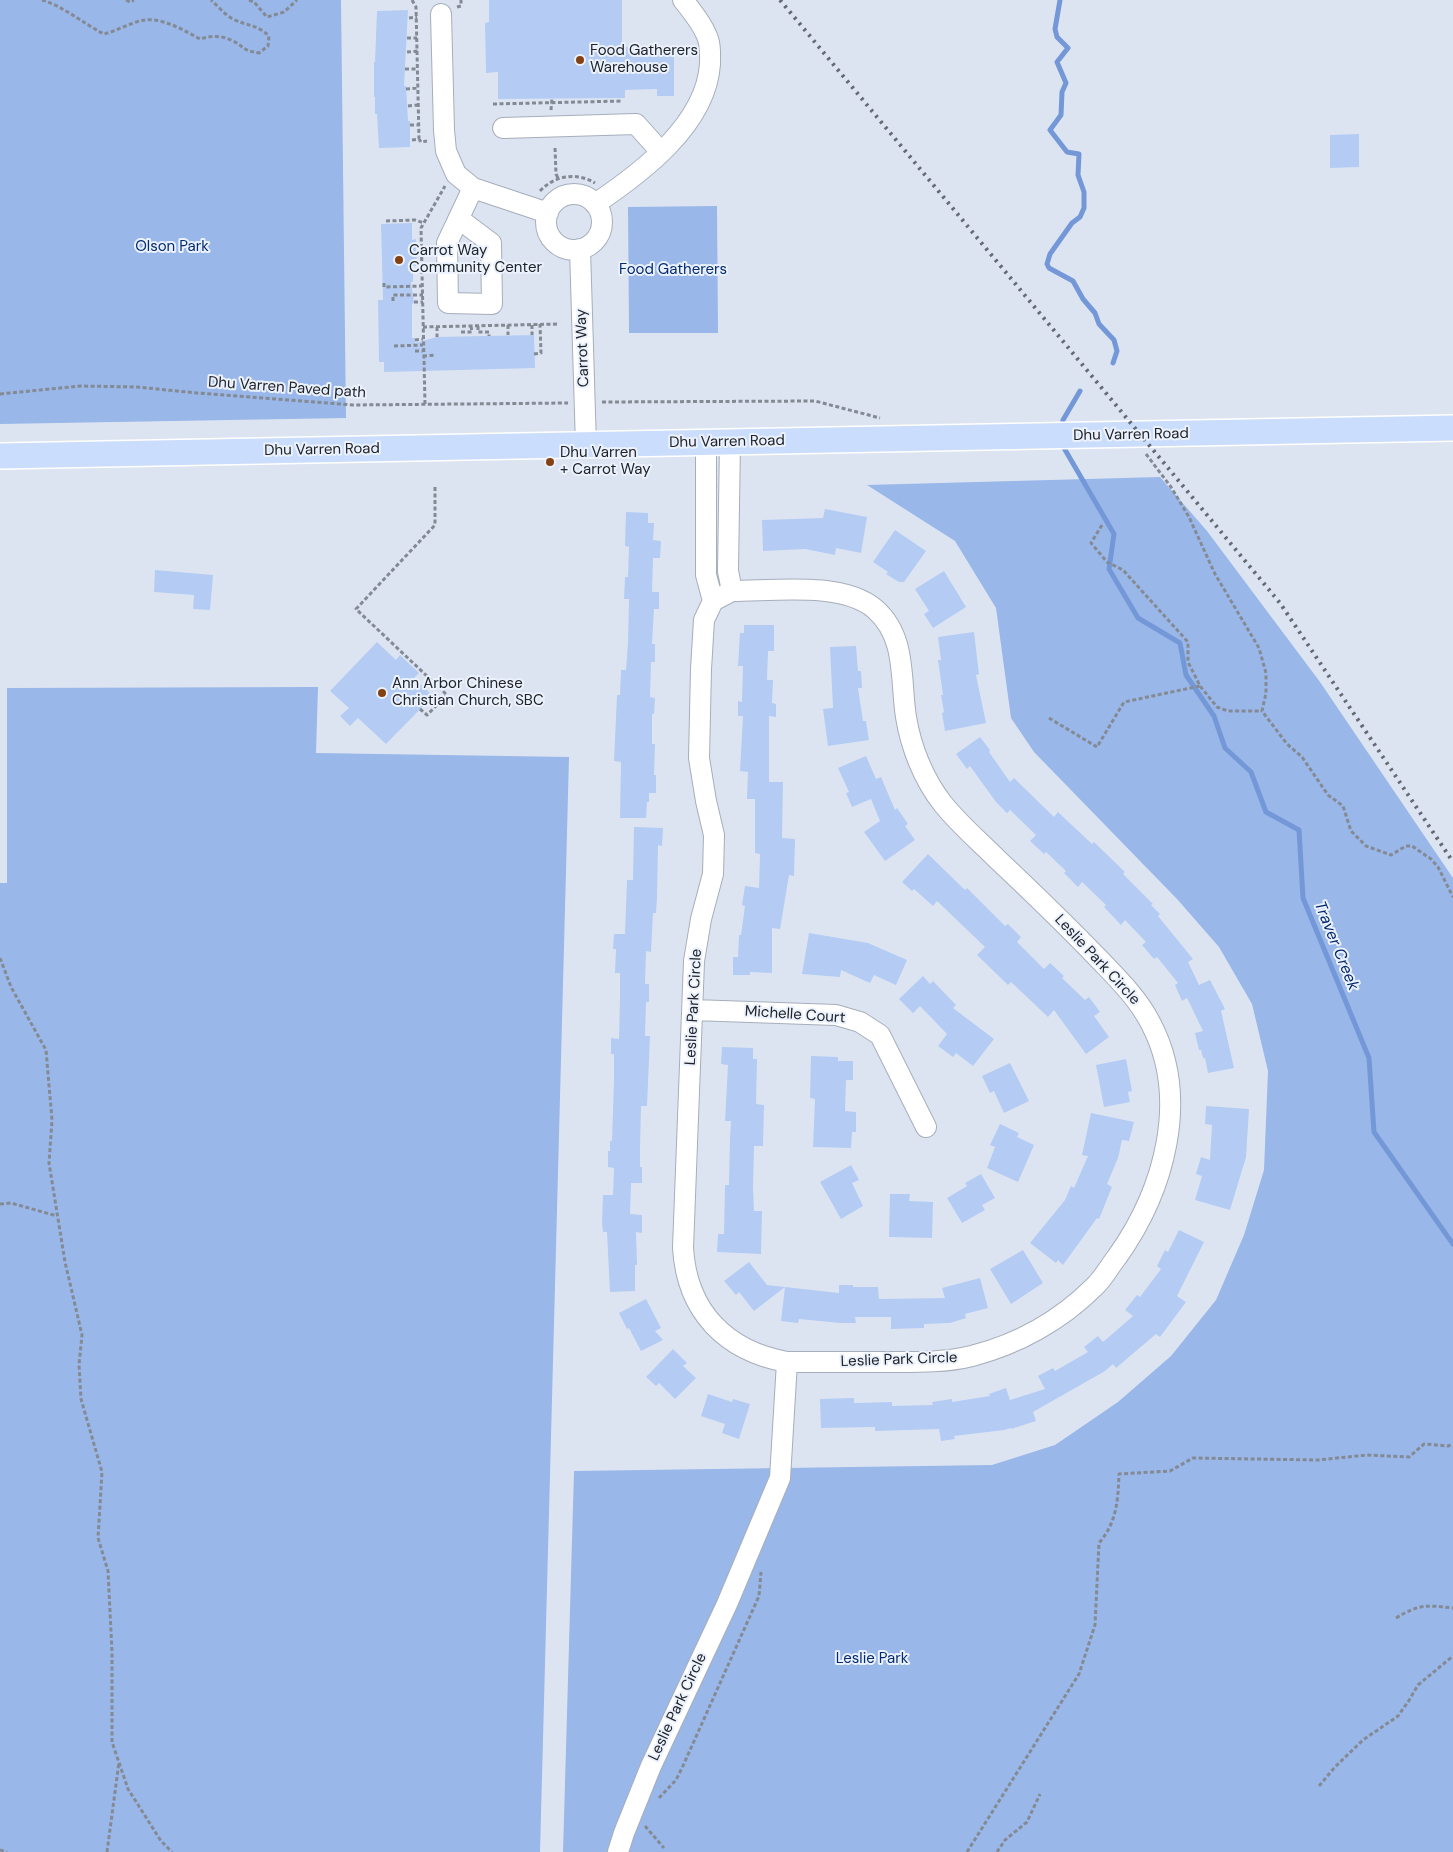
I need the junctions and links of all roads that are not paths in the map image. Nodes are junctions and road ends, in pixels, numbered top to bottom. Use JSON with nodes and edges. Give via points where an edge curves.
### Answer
{"nodes":[{"id":1,"x":683,"y":0,"type":"edge"},
{"id":2,"x":448,"y":10,"type":"road end"},
{"id":3,"x":503,"y":128,"type":"dead end"},
{"id":4,"x":662,"y":152,"type":"junction"},
{"id":5,"x":473,"y":188,"type":"junction"},
{"id":6,"x":597,"y":195,"type":"junction"},
{"id":7,"x":548,"y":213,"type":"junction"},
{"id":8,"x":460,"y":219,"type":"dead end"},
{"id":9,"x":580,"y":250,"type":"junction"},
{"id":10,"x":1453,"y":428,"type":"edge"},
{"id":11,"x":718,"y":442,"type":"junction"},
{"id":12,"x":586,"y":446,"type":"junction"},
{"id":13,"x":0,"y":456,"type":"edge"},
{"id":14,"x":706,"y":535,"type":"junction"},
{"id":15,"x":728,"y":535,"type":"junction"},
{"id":16,"x":732,"y":592,"type":"junction"},
{"id":17,"x":713,"y":601,"type":"junction"},
{"id":18,"x":693,"y":1010,"type":"junction"},
{"id":19,"x":926,"y":1127,"type":"dead end"},
{"id":20,"x":787,"y":1362,"type":"junction"},
{"id":21,"x":618,"y":1852,"type":"edge"}],
"edges":[{"from":1,"to":4,"type":"street","via":[[707,36],[709,78],[697,107]]},
{"from":2,"to":5,"type":"street","via":[[446,151],[456,174]]},
{"from":3,"to":4,"type":"street","via":[[636,124]]},
{"from":4,"to":6,"type":"street","via":[[639,172]]},
{"from":5,"to":7,"type":"street"},
{"from":5,"to":8,"type":"street"},
{"from":6,"to":7,"type":"street","via":[[567,195],[552,204]]},
{"from":6,"to":9,"type":"street","via":[[602,217],[600,234]]},
{"from":7,"to":9,"type":"street","via":[[546,221],[550,238],[564,248]]},
{"from":9,"to":12,"type":"street","name":"Carrot Way"},
{"from":10,"to":11,"type":"main road","name":"Dhu Varren Road"},
{"from":11,"to":12,"type":"main road","name":"Dhu Varren Road"},
{"from":11,"to":14,"type":"street"},
{"from":11,"to":15,"type":"street"},
{"from":12,"to":13,"type":"main road","name":"Dhu Varren Road"},
{"from":14,"to":15,"type":"street"},
{"from":14,"to":17,"type":"street","via":[[706,575]]},
{"from":15,"to":16,"type":"street","via":[[728,572]]},
{"from":16,"to":17,"type":"street","name":"Leslie Park Circle"},
{"from":16,"to":20,"type":"street","name":"Leslie Park Circle","via":[[808,590],[842,593],[874,609],[884,620],[898,646],[903,700],[911,739],[923,772],[942,804],[1078,938],[1140,1005],[1158,1037],[1169,1097],[1170,1129],[1154,1188],[1130,1238],[1096,1285],[1069,1310],[1014,1341],[971,1356],[911,1362]]},
{"from":17,"to":18,"type":"street","name":"Leslie Park Circle","via":[[704,620],[699,758],[714,835],[713,874],[694,960]]},
{"from":18,"to":19,"type":"street","name":"Michelle Court","via":[[836,1014],[860,1022],[880,1036]]},
{"from":18,"to":20,"type":"street","name":"Leslie Park Circle","via":[[683,1248],[686,1275],[701,1310],[729,1340],[768,1359]]},
{"from":20,"to":21,"type":"street","name":"Leslie Park Circle","via":[[780,1478],[727,1604],[651,1766]]}]}
